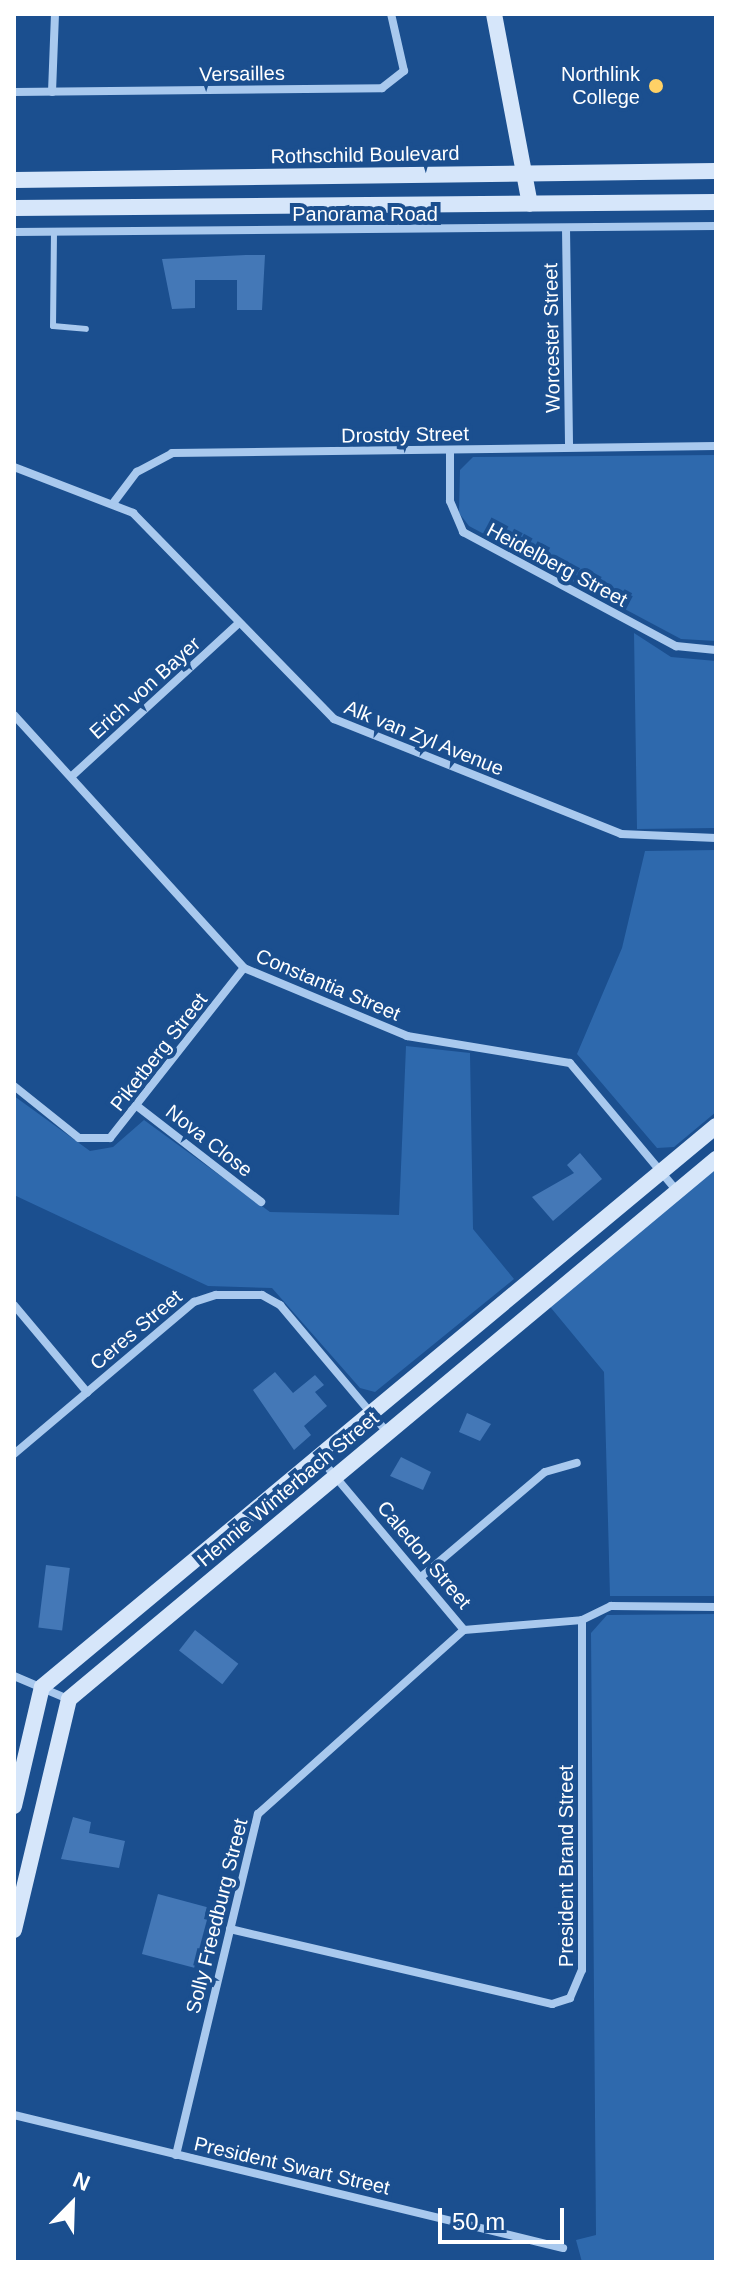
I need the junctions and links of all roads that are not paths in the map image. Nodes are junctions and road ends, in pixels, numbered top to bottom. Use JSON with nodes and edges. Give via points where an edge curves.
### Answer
{"nodes":[{"id":1,"x":55,"y":14,"type":"edge"},
{"id":2,"x":391,"y":14,"type":"edge"},
{"id":3,"x":494,"y":14,"type":"edge"},
{"id":4,"x":14,"y":92,"type":"edge"},
{"id":5,"x":52,"y":92,"type":"junction"},
{"id":6,"x":716,"y":171,"type":"edge"},
{"id":7,"x":528,"y":172,"type":"junction"},
{"id":8,"x":14,"y":180,"type":"edge"},
{"id":9,"x":716,"y":202,"type":"edge"},
{"id":10,"x":530,"y":204,"type":"junction"},
{"id":11,"x":14,"y":208,"type":"edge"},
{"id":12,"x":716,"y":226,"type":"edge"},
{"id":13,"x":566,"y":228,"type":"junction"},
{"id":14,"x":14,"y":232,"type":"edge"},
{"id":15,"x":54,"y":232,"type":"junction"},
{"id":16,"x":86,"y":329,"type":"dead end"},
{"id":17,"x":716,"y":446,"type":"edge"},
{"id":18,"x":569,"y":447,"type":"junction"},
{"id":19,"x":450,"y":451,"type":"junction"},
{"id":20,"x":14,"y":467,"type":"edge"},
{"id":21,"x":114,"y":502,"type":"junction"},
{"id":22,"x":239,"y":623,"type":"junction"},
{"id":23,"x":716,"y":650,"type":"edge"},
{"id":24,"x":14,"y":715,"type":"edge"},
{"id":25,"x":72,"y":776,"type":"junction"},
{"id":26,"x":716,"y":838,"type":"edge"},
{"id":27,"x":244,"y":968,"type":"junction"},
{"id":28,"x":14,"y":1086,"type":"edge"},
{"id":29,"x":137,"y":1106,"type":"junction"},
{"id":30,"x":716,"y":1126,"type":"edge"},
{"id":31,"x":716,"y":1159,"type":"edge"},
{"id":32,"x":661,"y":1172,"type":"junction"},
{"id":33,"x":677,"y":1191,"type":"junction"},
{"id":34,"x":261,"y":1202,"type":"dead end"},
{"id":35,"x":14,"y":1305,"type":"edge"},
{"id":36,"x":87,"y":1392,"type":"junction"},
{"id":37,"x":367,"y":1411,"type":"junction"},
{"id":38,"x":386,"y":1431,"type":"junction"},
{"id":39,"x":14,"y":1454,"type":"edge"},
{"id":40,"x":316,"y":1454,"type":"junction"},
{"id":41,"x":577,"y":1463,"type":"dead end"},
{"id":42,"x":336,"y":1474,"type":"junction"},
{"id":43,"x":421,"y":1577,"type":"junction"},
{"id":44,"x":716,"y":1607,"type":"edge"},
{"id":45,"x":582,"y":1620,"type":"junction"},
{"id":46,"x":464,"y":1630,"type":"junction"},
{"id":47,"x":14,"y":1676,"type":"edge"},
{"id":48,"x":42,"y":1687,"type":"junction"},
{"id":49,"x":69,"y":1699,"type":"junction"},
{"id":50,"x":14,"y":1806,"type":"edge"},
{"id":51,"x":230,"y":1929,"type":"junction"},
{"id":52,"x":14,"y":1930,"type":"edge"},
{"id":53,"x":14,"y":2115,"type":"edge"},
{"id":54,"x":176,"y":2155,"type":"junction"},
{"id":55,"x":563,"y":2248,"type":"dead end"}],
"edges":[{"from":1,"to":5,"type":"street"},
{"from":2,"to":5,"type":"street","name":"Versailles","via":[[404,71],[382,88]]},
{"from":3,"to":7,"type":"street"},
{"from":4,"to":5,"type":"street","name":"Versailles"},
{"from":6,"to":7,"type":"street","name":"Rothschild Boulevard"},
{"from":7,"to":8,"type":"street","name":"Rothschild Boulevard"},
{"from":7,"to":10,"type":"street"},
{"from":9,"to":10,"type":"street"},
{"from":10,"to":11,"type":"street"},
{"from":12,"to":13,"type":"street","name":"Panorama Road"},
{"from":13,"to":15,"type":"street","name":"Panorama Road"},
{"from":13,"to":18,"type":"street","name":"Worcester Street"},
{"from":14,"to":15,"type":"street","name":"Panorama Road"},
{"from":15,"to":16,"type":"lane","via":[[53,326]]},
{"from":17,"to":18,"type":"street","name":"Drostdy Street"},
{"from":18,"to":19,"type":"street","name":"Drostdy Street"},
{"from":19,"to":21,"type":"street","name":"Drostdy Street","via":[[172,453],[137,472]]},
{"from":19,"to":23,"type":"street","name":"Heidelberg Street","via":[[450,501],[463,532],[676,646]]},
{"from":20,"to":21,"type":"street","name":"Alk van Zyl Avenue"},
{"from":21,"to":22,"type":"street","name":"Alk van Zyl Avenue","via":[[146,524]]},
{"from":22,"to":25,"type":"street","name":"Erich von Bayer"},
{"from":22,"to":26,"type":"street","name":"Alk van Zyl Avenue","via":[[334,719],[621,834]]},
{"from":24,"to":25,"type":"street","name":"Constantia Street"},
{"from":25,"to":27,"type":"street","name":"Constantia Street"},
{"from":27,"to":29,"type":"street","name":"Piketberg Street"},
{"from":27,"to":32,"type":"street","name":"Constantia Street","via":[[407,1036],[559,1058],[579,1072]]},
{"from":28,"to":29,"type":"street","name":"Piketberg Street","via":[[86,1141],[110,1138]]},
{"from":29,"to":34,"type":"street","name":"Nova Close"},
{"from":30,"to":32,"type":"street","name":"Hennie Winterbach Street"},
{"from":31,"to":33,"type":"street","name":"Hennie Winterbach Street"},
{"from":32,"to":33,"type":"street","name":"Constantia Street"},
{"from":32,"to":37,"type":"street","name":"Hennie Winterbach Street"},
{"from":33,"to":38,"type":"street","name":"Hennie Winterbach Street"},
{"from":35,"to":36,"type":"street"},
{"from":36,"to":37,"type":"street","name":"Ceres Street","via":[[194,1302],[262,1295],[280,1305]]},
{"from":36,"to":39,"type":"street","name":"Ceres Street"},
{"from":37,"to":38,"type":"street","name":"Ceres Street"},
{"from":37,"to":40,"type":"street","name":"Hennie Winterbach Street"},
{"from":38,"to":42,"type":"street","name":"Hennie Winterbach Street"},
{"from":40,"to":42,"type":"street","name":"Caledon Street"},
{"from":40,"to":48,"type":"street","name":"Hennie Winterbach Street"},
{"from":41,"to":43,"type":"street","via":[[545,1472]]},
{"from":42,"to":43,"type":"street","name":"Caledon Street"},
{"from":42,"to":49,"type":"street","name":"Hennie Winterbach Street"},
{"from":43,"to":46,"type":"street","name":"Caledon Street"},
{"from":44,"to":45,"type":"street","name":"Caledon Street","via":[[611,1606]]},
{"from":45,"to":46,"type":"street","name":"Caledon Street"},
{"from":45,"to":51,"type":"street","name":"President Brand Street","via":[[582,1970],[570,1998],[552,2004]]},
{"from":46,"to":51,"type":"street","name":"Solly Freedburg Street","via":[[266,1801]]},
{"from":47,"to":48,"type":"street"},
{"from":48,"to":49,"type":"street"},
{"from":48,"to":50,"type":"street"},
{"from":49,"to":52,"type":"street"},
{"from":51,"to":54,"type":"street","name":"Solly Freedburg Street"},
{"from":53,"to":54,"type":"street","name":"President Swart Street"},
{"from":54,"to":55,"type":"street","name":"President Swart Street"}]}
